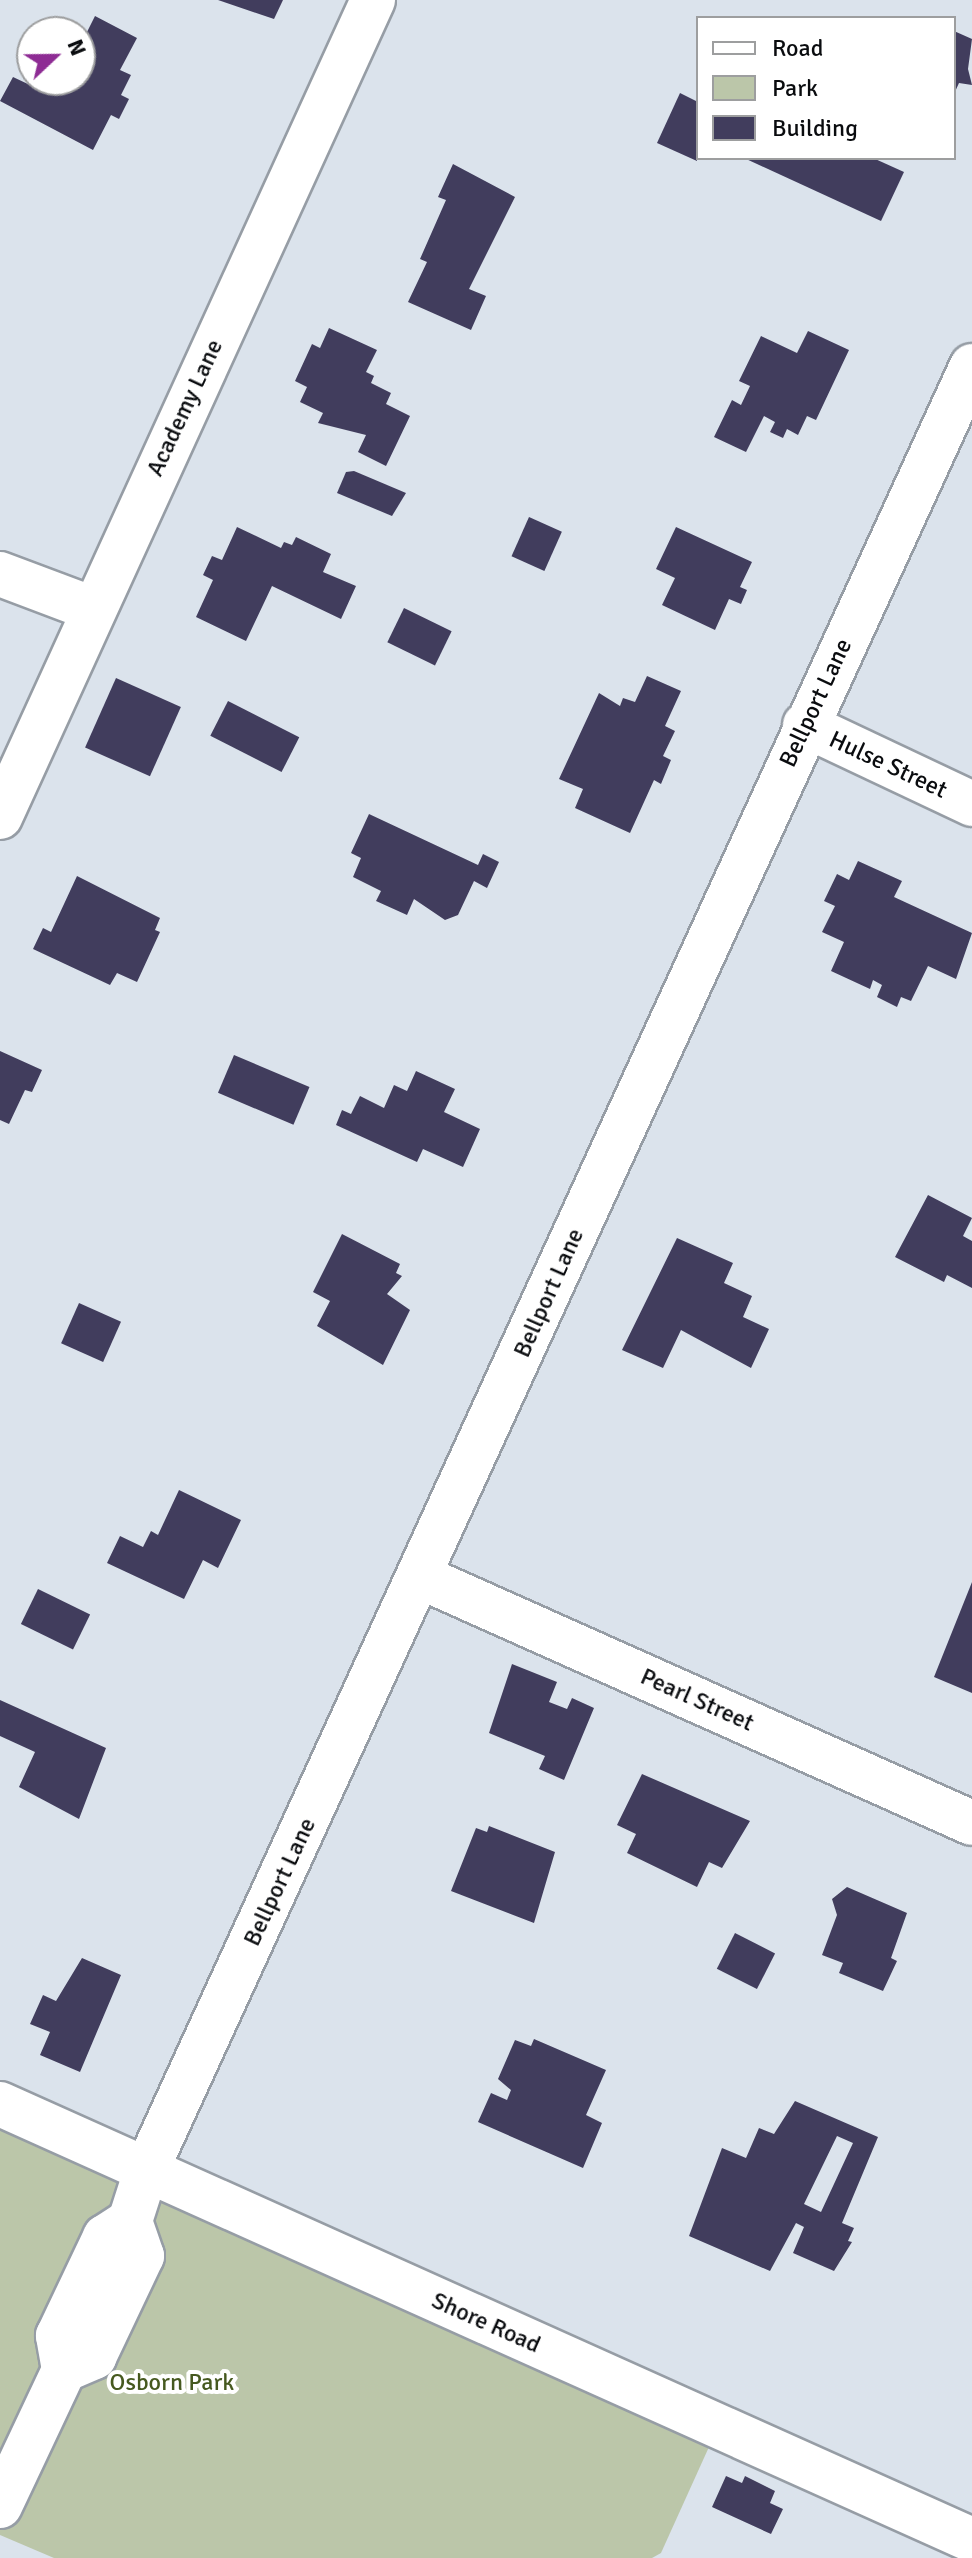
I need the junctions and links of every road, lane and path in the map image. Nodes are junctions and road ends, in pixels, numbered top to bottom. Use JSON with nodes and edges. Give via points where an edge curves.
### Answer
{"nodes":[{"id":1,"x":373,"y":0,"type":"edge"},
{"id":2,"x":972,"y":366,"type":"edge"},
{"id":3,"x":0,"y":574,"type":"edge"},
{"id":4,"x":93,"y":609,"type":"junction"},
{"id":5,"x":805,"y":725,"type":"junction"},
{"id":6,"x":972,"y":804,"type":"edge"},
{"id":7,"x":0,"y":817,"type":"edge"},
{"id":8,"x":421,"y":1577,"type":"junction"},
{"id":9,"x":972,"y":1823,"type":"edge"},
{"id":10,"x":0,"y":2104,"type":"edge"},
{"id":11,"x":146,"y":2171,"type":"junction"},
{"id":12,"x":0,"y":2506,"type":"edge"},
{"id":13,"x":972,"y":2540,"type":"edge"}],
"edges":[{"from":1,"to":4,"type":"street","name":"Academy Lane"},
{"from":2,"to":5,"type":"street","name":"Bellport Lane"},
{"from":3,"to":4,"type":"street"},
{"from":4,"to":7,"type":"street","name":"Academy Lane"},
{"from":5,"to":6,"type":"street","name":"Hulse Street"},
{"from":5,"to":8,"type":"street","name":"Bellport Lane"},
{"from":8,"to":9,"type":"street","name":"Pearl Street"},
{"from":8,"to":11,"type":"street","name":"Bellport Lane"},
{"from":10,"to":11,"type":"street","name":"Shore Road"},
{"from":11,"to":12,"type":"street","name":"Bellport Lane","via":[[130,2221],[142,2256],[94,2357],[64,2370]]},
{"from":11,"to":13,"type":"street","name":"Shore Road"}]}
